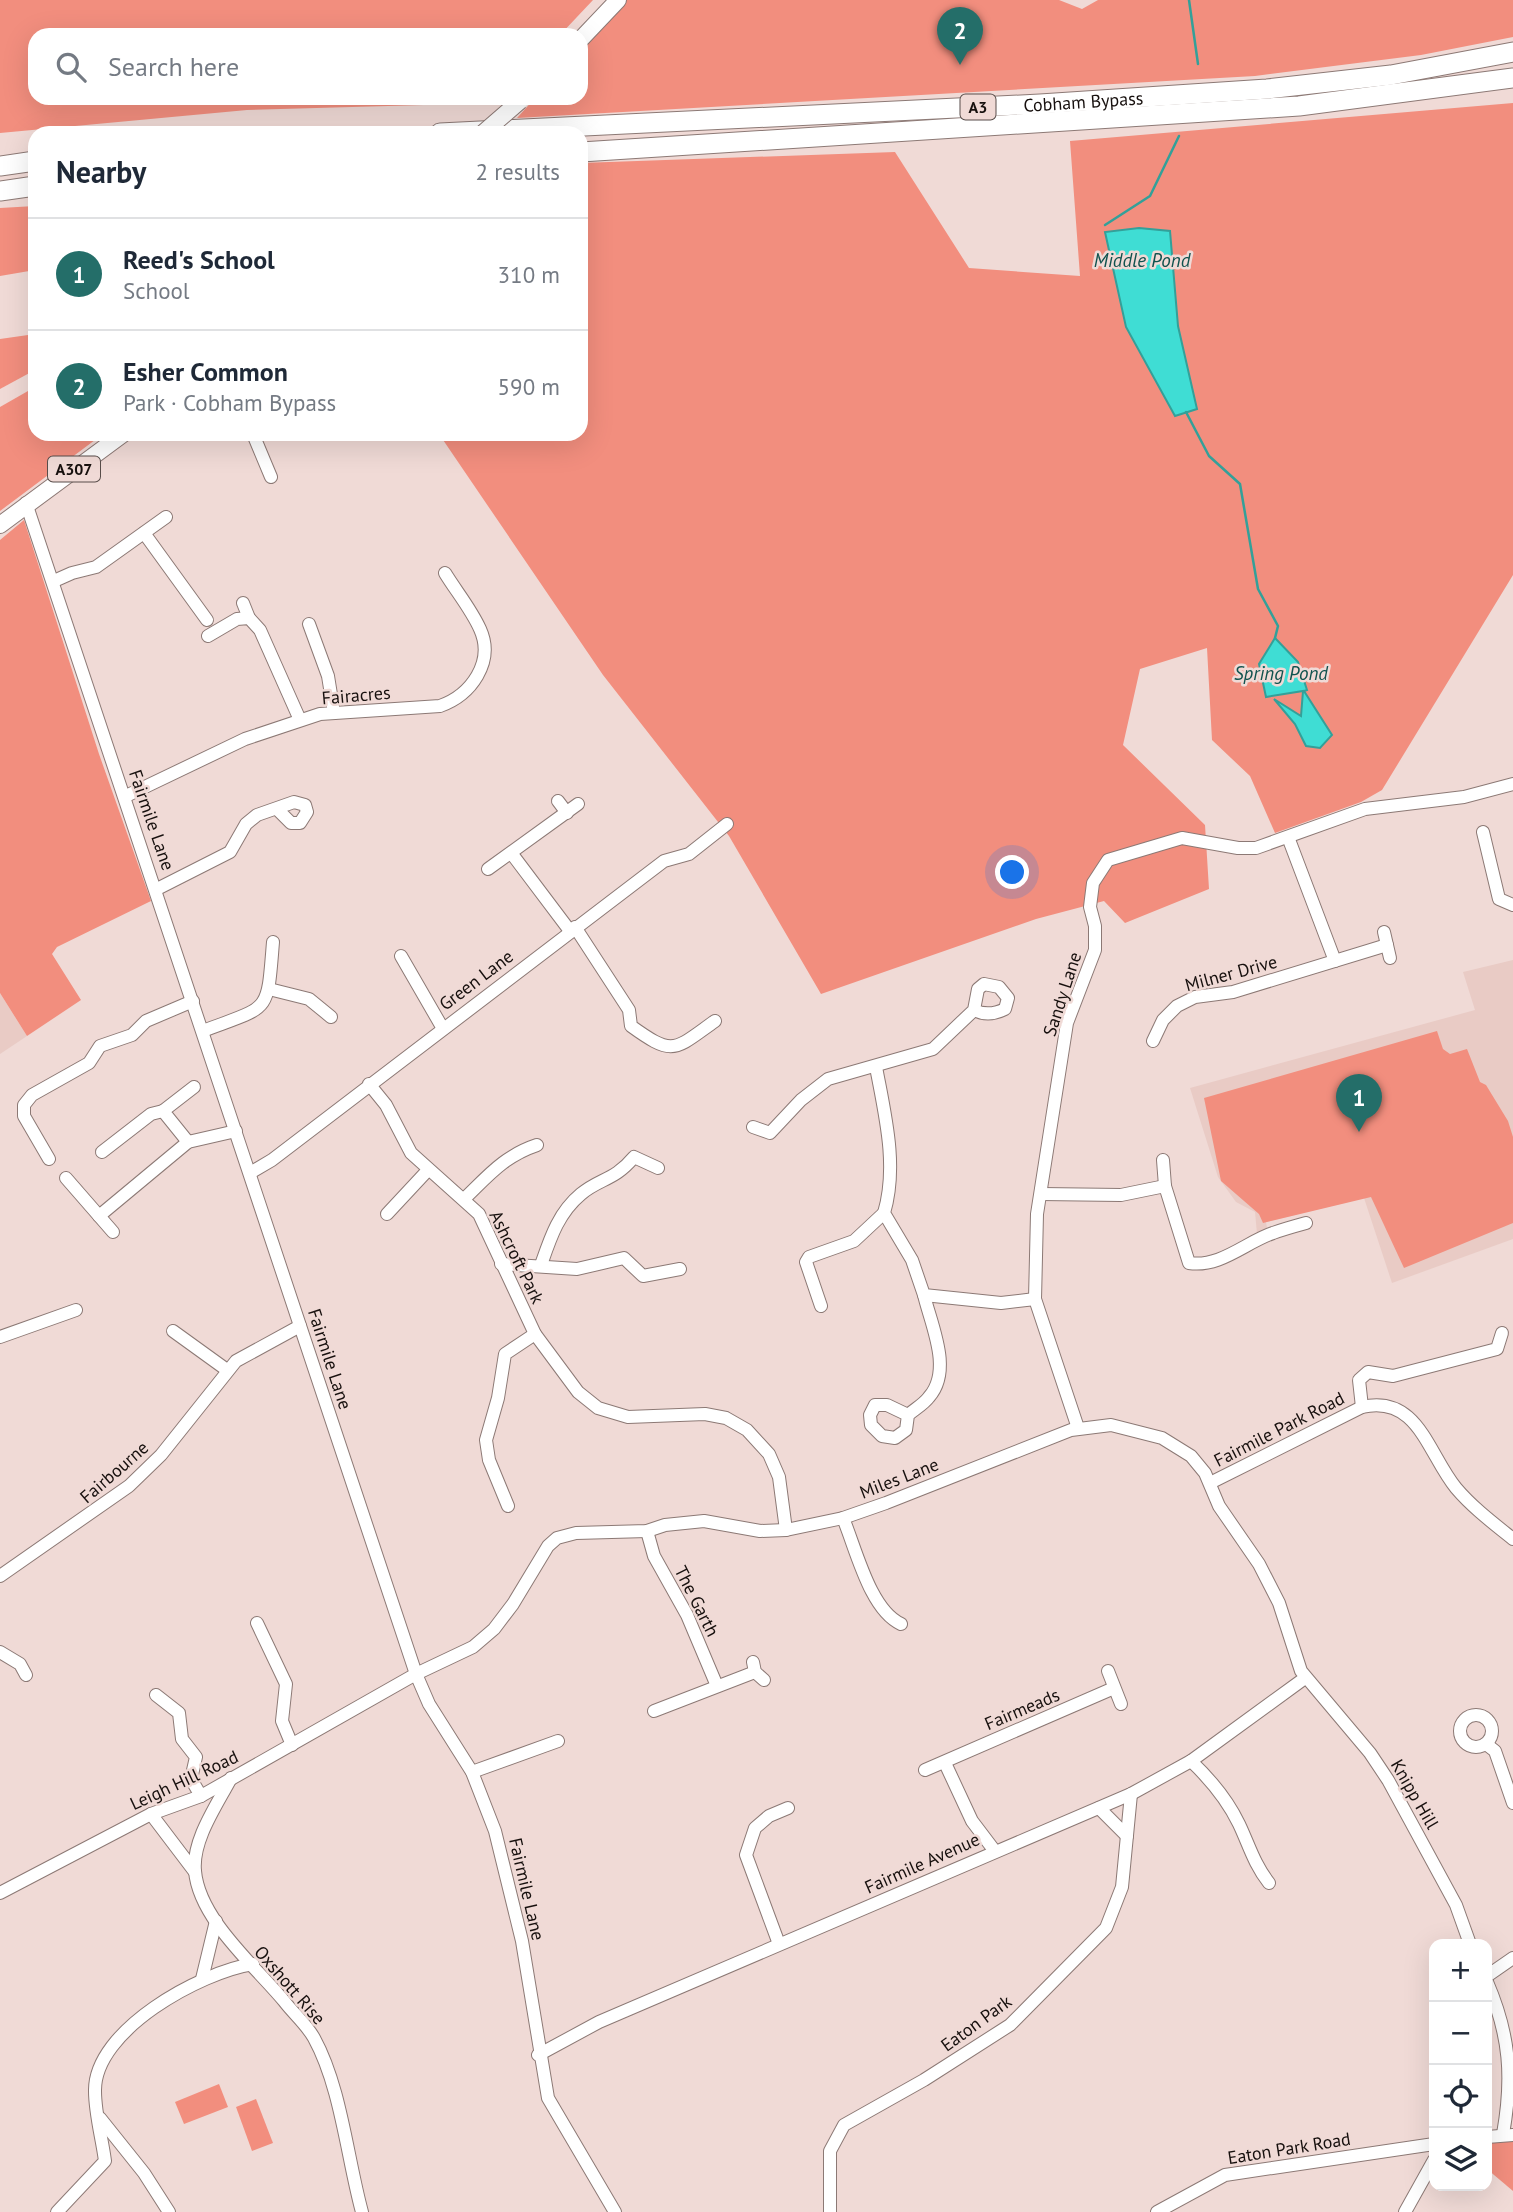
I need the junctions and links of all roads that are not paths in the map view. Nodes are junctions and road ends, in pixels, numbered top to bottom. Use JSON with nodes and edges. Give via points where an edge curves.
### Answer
{"nodes":[{"id":1,"x":618,"y":0,"type":"edge"},
{"id":2,"x":588,"y":32,"type":"edge"},
{"id":3,"x":1513,"y":52,"type":"edge"},
{"id":4,"x":1513,"y":78,"type":"edge"},
{"id":5,"x":514,"y":105,"type":"edge"},
{"id":6,"x":491,"y":126,"type":"edge"},
{"id":7,"x":585,"y":126,"type":"edge"},
{"id":8,"x":588,"y":152,"type":"edge"},
{"id":9,"x":28,"y":162,"type":"edge"},
{"id":10,"x":0,"y":166,"type":"edge"},
{"id":11,"x":28,"y":187,"type":"edge"},
{"id":12,"x":0,"y":191,"type":"edge"},
{"id":13,"x":113,"y":441,"type":"edge"},
{"id":14,"x":256,"y":441,"type":"edge"},
{"id":15,"x":271,"y":477,"type":"dead end"},
{"id":16,"x":26,"y":503,"type":"junction"},
{"id":17,"x":166,"y":517,"type":"dead end"},
{"id":18,"x":0,"y":524,"type":"edge"},
{"id":19,"x":145,"y":533,"type":"junction"},
{"id":20,"x":445,"y":573,"type":"dead end"},
{"id":21,"x":54,"y":582,"type":"junction"},
{"id":22,"x":243,"y":603,"type":"dead end"},
{"id":23,"x":249,"y":618,"type":"junction"},
{"id":24,"x":207,"y":620,"type":"dead end"},
{"id":25,"x":309,"y":624,"type":"dead end"},
{"id":26,"x":208,"y":636,"type":"dead end"},
{"id":27,"x":334,"y":713,"type":"junction"},
{"id":28,"x":299,"y":720,"type":"junction"},
{"id":29,"x":1513,"y":784,"type":"edge"},
{"id":30,"x":126,"y":796,"type":"junction"},
{"id":31,"x":558,"y":802,"type":"dead end"},
{"id":32,"x":578,"y":804,"type":"dead end"},
{"id":33,"x":278,"y":810,"type":"dead end"},
{"id":34,"x":567,"y":813,"type":"junction"},
{"id":35,"x":727,"y":824,"type":"dead end"},
{"id":36,"x":1483,"y":832,"type":"dead end"},
{"id":37,"x":1288,"y":837,"type":"junction"},
{"id":38,"x":512,"y":854,"type":"junction"},
{"id":39,"x":488,"y":869,"type":"dead end"},
{"id":40,"x":157,"y":889,"type":"junction"},
{"id":41,"x":1513,"y":905,"type":"edge"},
{"id":42,"x":572,"y":929,"type":"junction"},
{"id":43,"x":273,"y":942,"type":"dead end"},
{"id":44,"x":1387,"y":945,"type":"dead end"},
{"id":45,"x":401,"y":956,"type":"dead end"},
{"id":46,"x":1335,"y":961,"type":"junction"},
{"id":47,"x":269,"y":989,"type":"junction"},
{"id":48,"x":193,"y":1001,"type":"junction"},
{"id":49,"x":974,"y":1010,"type":"dead end"},
{"id":50,"x":331,"y":1017,"type":"dead end"},
{"id":51,"x":715,"y":1021,"type":"dead end"},
{"id":52,"x":442,"y":1027,"type":"junction"},
{"id":53,"x":203,"y":1031,"type":"junction"},
{"id":54,"x":1153,"y":1041,"type":"dead end"},
{"id":55,"x":876,"y":1067,"type":"junction"},
{"id":56,"x":369,"y":1084,"type":"junction"},
{"id":57,"x":194,"y":1087,"type":"dead end"},
{"id":58,"x":163,"y":1111,"type":"junction"},
{"id":59,"x":753,"y":1127,"type":"dead end"},
{"id":60,"x":236,"y":1131,"type":"junction"},
{"id":61,"x":188,"y":1142,"type":"junction"},
{"id":62,"x":537,"y":1145,"type":"dead end"},
{"id":63,"x":102,"y":1152,"type":"dead end"},
{"id":64,"x":49,"y":1159,"type":"dead end"},
{"id":65,"x":1163,"y":1160,"type":"dead end"},
{"id":66,"x":657,"y":1168,"type":"dead end"},
{"id":67,"x":428,"y":1170,"type":"junction"},
{"id":68,"x":250,"y":1173,"type":"junction"},
{"id":69,"x":66,"y":1178,"type":"dead end"},
{"id":70,"x":1165,"y":1186,"type":"junction"},
{"id":71,"x":1041,"y":1194,"type":"junction"},
{"id":72,"x":464,"y":1199,"type":"junction"},
{"id":73,"x":884,"y":1213,"type":"junction"},
{"id":74,"x":387,"y":1214,"type":"dead end"},
{"id":75,"x":100,"y":1216,"type":"junction"},
{"id":76,"x":1306,"y":1223,"type":"dead end"},
{"id":77,"x":1288,"y":1228,"type":"junction"},
{"id":78,"x":113,"y":1232,"type":"dead end"},
{"id":79,"x":1296,"y":1241,"type":"dead end"},
{"id":80,"x":501,"y":1264,"type":"junction"},
{"id":81,"x":541,"y":1265,"type":"junction"},
{"id":82,"x":680,"y":1269,"type":"dead end"},
{"id":83,"x":924,"y":1295,"type":"junction"},
{"id":84,"x":1035,"y":1299,"type":"junction"},
{"id":85,"x":821,"y":1306,"type":"dead end"},
{"id":86,"x":76,"y":1310,"type":"dead end"},
{"id":87,"x":300,"y":1326,"type":"junction"},
{"id":88,"x":173,"y":1331,"type":"dead end"},
{"id":89,"x":1502,"y":1333,"type":"dead end"},
{"id":90,"x":535,"y":1334,"type":"junction"},
{"id":91,"x":0,"y":1337,"type":"edge"},
{"id":92,"x":227,"y":1370,"type":"junction"},
{"id":93,"x":1362,"y":1407,"type":"junction"},
{"id":94,"x":908,"y":1415,"type":"dead end"},
{"id":95,"x":1078,"y":1428,"type":"junction"},
{"id":96,"x":1210,"y":1483,"type":"junction"},
{"id":97,"x":508,"y":1506,"type":"dead end"},
{"id":98,"x":843,"y":1518,"type":"junction"},
{"id":99,"x":786,"y":1530,"type":"junction"},
{"id":100,"x":647,"y":1531,"type":"junction"},
{"id":101,"x":1513,"y":1539,"type":"edge"},
{"id":102,"x":0,"y":1576,"type":"edge"},
{"id":103,"x":257,"y":1623,"type":"dead end"},
{"id":104,"x":901,"y":1624,"type":"dead end"},
{"id":105,"x":0,"y":1652,"type":"edge"},
{"id":106,"x":757,"y":1671,"type":"dead end"},
{"id":107,"x":1108,"y":1671,"type":"dead end"},
{"id":108,"x":416,"y":1674,"type":"junction"},
{"id":109,"x":26,"y":1675,"type":"dead end"},
{"id":110,"x":1305,"y":1678,"type":"junction"},
{"id":111,"x":717,"y":1686,"type":"junction"},
{"id":112,"x":1114,"y":1688,"type":"junction"},
{"id":113,"x":156,"y":1695,"type":"dead end"},
{"id":114,"x":1121,"y":1704,"type":"dead end"},
{"id":115,"x":669,"y":1705,"type":"junction"},
{"id":116,"x":654,"y":1711,"type":"dead end"},
{"id":117,"x":674,"y":1717,"type":"dead end"},
{"id":118,"x":558,"y":1741,"type":"dead end"},
{"id":119,"x":1486,"y":1744,"type":"dead end"},
{"id":120,"x":292,"y":1745,"type":"junction"},
{"id":121,"x":1191,"y":1761,"type":"junction"},
{"id":122,"x":945,"y":1763,"type":"junction"},
{"id":123,"x":925,"y":1770,"type":"dead end"},
{"id":124,"x":472,"y":1772,"type":"junction"},
{"id":125,"x":231,"y":1777,"type":"junction"},
{"id":126,"x":1131,"y":1794,"type":"junction"},
{"id":127,"x":201,"y":1796,"type":"junction"},
{"id":128,"x":1513,"y":1803,"type":"edge"},
{"id":129,"x":788,"y":1808,"type":"dead end"},
{"id":130,"x":1099,"y":1808,"type":"junction"},
{"id":131,"x":151,"y":1814,"type":"junction"},
{"id":132,"x":1127,"y":1836,"type":"junction"},
{"id":133,"x":994,"y":1850,"type":"junction"},
{"id":134,"x":195,"y":1871,"type":"junction"},
{"id":135,"x":1269,"y":1883,"type":"dead end"},
{"id":136,"x":0,"y":1893,"type":"edge"},
{"id":137,"x":216,"y":1921,"type":"junction"},
{"id":138,"x":1468,"y":1939,"type":"edge"},
{"id":139,"x":779,"y":1944,"type":"junction"},
{"id":140,"x":1513,"y":1958,"type":"edge"},
{"id":141,"x":253,"y":1964,"type":"junction"},
{"id":142,"x":1492,"y":1975,"type":"edge"},
{"id":143,"x":202,"y":1979,"type":"junction"},
{"id":144,"x":1492,"y":1992,"type":"edge"},
{"id":145,"x":538,"y":2055,"type":"junction"},
{"id":146,"x":100,"y":2117,"type":"junction"},
{"id":147,"x":1508,"y":2134,"type":"edge"},
{"id":148,"x":1429,"y":2145,"type":"edge"},
{"id":149,"x":130,"y":2156,"type":"junction"},
{"id":150,"x":104,"y":2161,"type":"junction"},
{"id":151,"x":1429,"y":2170,"type":"edge"},
{"id":152,"x":1408,"y":2211,"type":"edge"},
{"id":153,"x":57,"y":2212,"type":"edge"},
{"id":154,"x":169,"y":2212,"type":"edge"},
{"id":155,"x":362,"y":2212,"type":"edge"},
{"id":156,"x":615,"y":2212,"type":"edge"},
{"id":157,"x":831,"y":2212,"type":"edge"},
{"id":158,"x":1157,"y":2212,"type":"edge"}],
"edges":[{"from":1,"to":2,"type":"main road"},
{"from":3,"to":7,"type":"highway","name":"Cobham Bypass","number":"A3","via":[[1391,75],[1267,89]]},
{"from":4,"to":8,"type":"highway","name":"Cobham Bypass","number":"A3","via":[[1299,106]]},
{"from":5,"to":6,"type":"main road","bridge":true},
{"from":9,"to":10,"type":"highway"},
{"from":11,"to":12,"type":"highway"},
{"from":13,"to":16,"type":"main road","number":"A307"},
{"from":14,"to":15,"type":"street"},
{"from":16,"to":18,"type":"main road","number":"A307"},
{"from":16,"to":21,"type":"street","name":"Fairmile Lane"},
{"from":17,"to":19,"type":"street"},
{"from":19,"to":21,"type":"street","via":[[96,567]]},
{"from":19,"to":24,"type":"street"},
{"from":20,"to":27,"type":"street","name":"Fairacres","via":[[481,630],[484,650],[471,688],[440,706]]},
{"from":21,"to":30,"type":"street","name":"Fairmile Lane"},
{"from":22,"to":23,"type":"street"},
{"from":23,"to":26,"type":"street","via":[[237,619]]},
{"from":23,"to":28,"type":"street","via":[[260,630]]},
{"from":25,"to":27,"type":"street","via":[[328,676]]},
{"from":27,"to":28,"type":"street","name":"Fairacres"},
{"from":28,"to":30,"type":"street","name":"Fairacres","via":[[245,739]]},
{"from":29,"to":37,"type":"street","name":"Sandy Lane","via":[[1464,797],[1365,809]]},
{"from":30,"to":40,"type":"street","name":"Fairmile Lane"},
{"from":31,"to":34,"type":"street"},
{"from":32,"to":34,"type":"street"},
{"from":33,"to":40,"type":"street","via":[[257,815],[246,824],[230,852]]},
{"from":34,"to":38,"type":"street"},
{"from":35,"to":42,"type":"street","name":"Green Lane","via":[[689,854],[664,861]]},
{"from":36,"to":41,"type":"street","via":[[1499,899]]},
{"from":37,"to":46,"type":"street"},
{"from":37,"to":71,"type":"street","name":"Sandy Lane","via":[[1256,848],[1182,838],[1108,860],[1093,883],[1090,907],[1095,950],[1068,1023]]},
{"from":38,"to":39,"type":"street"},
{"from":38,"to":42,"type":"street"},
{"from":40,"to":48,"type":"street","name":"Fairmile Lane"},
{"from":42,"to":51,"type":"street","via":[[629,1010],[631,1026],[655,1045],[677,1046]]},
{"from":42,"to":52,"type":"street","name":"Green Lane"},
{"from":43,"to":47,"type":"street"},
{"from":44,"to":46,"type":"street","name":"Milner Drive"},
{"from":45,"to":52,"type":"street"},
{"from":46,"to":54,"type":"street","name":"Milner Drive","via":[[1233,992],[1195,997],[1163,1020]]},
{"from":47,"to":50,"type":"street","via":[[309,999]]},
{"from":47,"to":53,"type":"street","via":[[257,1010]]},
{"from":48,"to":53,"type":"street","name":"Fairmile Lane"},
{"from":48,"to":64,"type":"street","via":[[146,1021],[132,1035],[100,1046],[89,1063],[32,1095],[24,1105],[24,1116]]},
{"from":49,"to":55,"type":"street","via":[[933,1049]]},
{"from":52,"to":56,"type":"street","name":"Green Lane"},
{"from":53,"to":60,"type":"street","name":"Fairmile Lane"},
{"from":55,"to":59,"type":"street","via":[[843,1073],[820,1084],[769,1133]]},
{"from":55,"to":73,"type":"street","via":[[890,1162],[890,1194]]},
{"from":56,"to":67,"type":"street","name":"Ashcroft Park","via":[[386,1105],[411,1153]]},
{"from":56,"to":68,"type":"street","name":"Green Lane"},
{"from":57,"to":58,"type":"street"},
{"from":58,"to":61,"type":"street"},
{"from":58,"to":63,"type":"street","via":[[151,1114]]},
{"from":60,"to":61,"type":"street"},
{"from":60,"to":68,"type":"street","name":"Fairmile Lane"},
{"from":61,"to":75,"type":"street"},
{"from":62,"to":72,"type":"street","via":[[500,1162]]},
{"from":65,"to":70,"type":"street"},
{"from":66,"to":81,"type":"street","via":[[634,1157],[620,1173],[581,1194],[554,1226]]},
{"from":67,"to":72,"type":"street","name":"Ashcroft Park"},
{"from":67,"to":74,"type":"street"},
{"from":68,"to":87,"type":"street","name":"Fairmile Lane"},
{"from":69,"to":75,"type":"street"},
{"from":70,"to":71,"type":"street","via":[[1121,1195]]},
{"from":70,"to":77,"type":"street","via":[[1189,1263],[1199,1265],[1237,1252]]},
{"from":71,"to":84,"type":"street","name":"Sandy Lane"},
{"from":72,"to":80,"type":"street","name":"Ashcroft Park","via":[[479,1214]]},
{"from":73,"to":83,"type":"street","via":[[912,1260]]},
{"from":73,"to":85,"type":"street","via":[[853,1241],[809,1257],[806,1262]]},
{"from":75,"to":78,"type":"street"},
{"from":76,"to":77,"type":"street"},
{"from":77,"to":79,"type":"street"},
{"from":80,"to":81,"type":"street"},
{"from":80,"to":90,"type":"street","name":"Ashcroft Park"},
{"from":81,"to":82,"type":"street","via":[[578,1269],[624,1258],[643,1276]]},
{"from":83,"to":84,"type":"street","via":[[1001,1303]]},
{"from":83,"to":94,"type":"street","via":[[940,1378],[930,1396]]},
{"from":84,"to":95,"type":"street","name":"Sandy Lane"},
{"from":86,"to":91,"type":"street"},
{"from":87,"to":92,"type":"street","name":"Fairbourne","via":[[268,1341]]},
{"from":87,"to":108,"type":"street","name":"Fairmile Lane"},
{"from":88,"to":92,"type":"street"},
{"from":89,"to":93,"type":"street","via":[[1497,1349],[1393,1376],[1368,1372],[1359,1380]]},
{"from":90,"to":97,"type":"street","via":[[505,1354],[486,1440]]},
{"from":90,"to":99,"type":"street","name":"Ashcroft Park","via":[[579,1392],[598,1408],[628,1417],[705,1414],[726,1418],[747,1430],[769,1454],[779,1477]]},
{"from":92,"to":102,"type":"street","name":"Fairbourne","via":[[196,1414],[130,1486]]},
{"from":93,"to":96,"type":"street","name":"Fairmile Park Road"},
{"from":93,"to":101,"type":"street","name":"Fairmile Park Road","via":[[1377,1403],[1404,1413],[1455,1487]]},
{"from":95,"to":96,"type":"street","name":"Miles Lane","via":[[1111,1425],[1162,1438],[1191,1456]]},
{"from":95,"to":98,"type":"street","name":"Miles Lane"},
{"from":96,"to":110,"type":"street","name":"Miles Lane","via":[[1219,1506],[1259,1564],[1279,1603]]},
{"from":98,"to":99,"type":"street","name":"Miles Lane"},
{"from":98,"to":104,"type":"street","via":[[869,1587],[891,1619]]},
{"from":99,"to":100,"type":"street","name":"Miles Lane","via":[[760,1531],[704,1521]]},
{"from":100,"to":108,"type":"street","name":"Miles Lane","via":[[576,1532],[557,1538],[494,1629],[473,1647]]},
{"from":100,"to":111,"type":"street","name":"The Garth","via":[[654,1556],[687,1615]]},
{"from":103,"to":120,"type":"street","via":[[286,1684],[282,1721]]},
{"from":105,"to":109,"type":"street","via":[[20,1664]]},
{"from":106,"to":111,"type":"street"},
{"from":107,"to":112,"type":"street"},
{"from":108,"to":120,"type":"street","name":"Leigh Hill Road"},
{"from":108,"to":124,"type":"street","name":"Fairmile Lane","via":[[429,1704]]},
{"from":110,"to":121,"type":"street","name":"Fairmile Avenue"},
{"from":110,"to":138,"type":"street","name":"Knipp Hill","via":[[1370,1752],[1388,1780],[1456,1905]]},
{"from":111,"to":115,"type":"street"},
{"from":112,"to":114,"type":"street"},
{"from":112,"to":122,"type":"street","name":"Fairmeads"},
{"from":113,"to":127,"type":"street","via":[[179,1713],[182,1739],[196,1757],[191,1779]]},
{"from":115,"to":116,"type":"street"},
{"from":115,"to":117,"type":"street"},
{"from":118,"to":124,"type":"street"},
{"from":119,"to":128,"type":"street","via":[[1495,1751]]},
{"from":120,"to":125,"type":"street","name":"Leigh Hill Road"},
{"from":121,"to":126,"type":"street","name":"Fairmile Avenue"},
{"from":121,"to":135,"type":"street","via":[[1218,1788],[1239,1824],[1254,1865]]},
{"from":122,"to":123,"type":"street","name":"Fairmeads"},
{"from":122,"to":133,"type":"street","via":[[972,1821]]},
{"from":124,"to":145,"type":"street","name":"Fairmile Lane","via":[[495,1831],[522,1941]]},
{"from":125,"to":127,"type":"street","name":"Leigh Hill Road"},
{"from":125,"to":134,"type":"street","via":[[200,1841]]},
{"from":126,"to":130,"type":"street","name":"Fairmile Avenue"},
{"from":126,"to":132,"type":"street","name":"Eaton Park"},
{"from":127,"to":131,"type":"street","name":"Leigh Hill Road"},
{"from":129,"to":139,"type":"street","via":[[755,1828],[746,1855]]},
{"from":130,"to":132,"type":"street"},
{"from":130,"to":133,"type":"street","name":"Fairmile Avenue"},
{"from":131,"to":134,"type":"street","name":"Oxshott Rise"},
{"from":131,"to":136,"type":"street","name":"Leigh Hill Road"},
{"from":132,"to":157,"type":"street","name":"Eaton Park","via":[[1122,1886],[1106,1928],[1010,2025],[844,2125],[830,2151]]},
{"from":133,"to":139,"type":"street","name":"Fairmile Avenue"},
{"from":134,"to":137,"type":"street","name":"Oxshott Rise"},
{"from":137,"to":141,"type":"street","name":"Oxshott Rise","via":[[235,1951]]},
{"from":137,"to":143,"type":"street"},
{"from":139,"to":145,"type":"street","name":"Fairmile Avenue","via":[[599,2022]]},
{"from":140,"to":142,"type":"street"},
{"from":141,"to":143,"type":"street"},
{"from":141,"to":155,"type":"street","name":"Oxshott Rise","via":[[314,2036],[328,2071]]},
{"from":143,"to":146,"type":"street","via":[[160,2005],[109,2048],[94,2091]]},
{"from":144,"to":147,"type":"street","via":[[1511,2065]]},
{"from":145,"to":156,"type":"street","name":"Fairmile Lane","via":[[548,2098]]},
{"from":146,"to":149,"type":"street"},
{"from":146,"to":150,"type":"street"},
{"from":148,"to":158,"type":"street","name":"Eaton Park Road","via":[[1225,2175]]},
{"from":149,"to":150,"type":"street"},
{"from":149,"to":154,"type":"street"},
{"from":150,"to":153,"type":"street"},
{"from":151,"to":152,"type":"street"}]}
